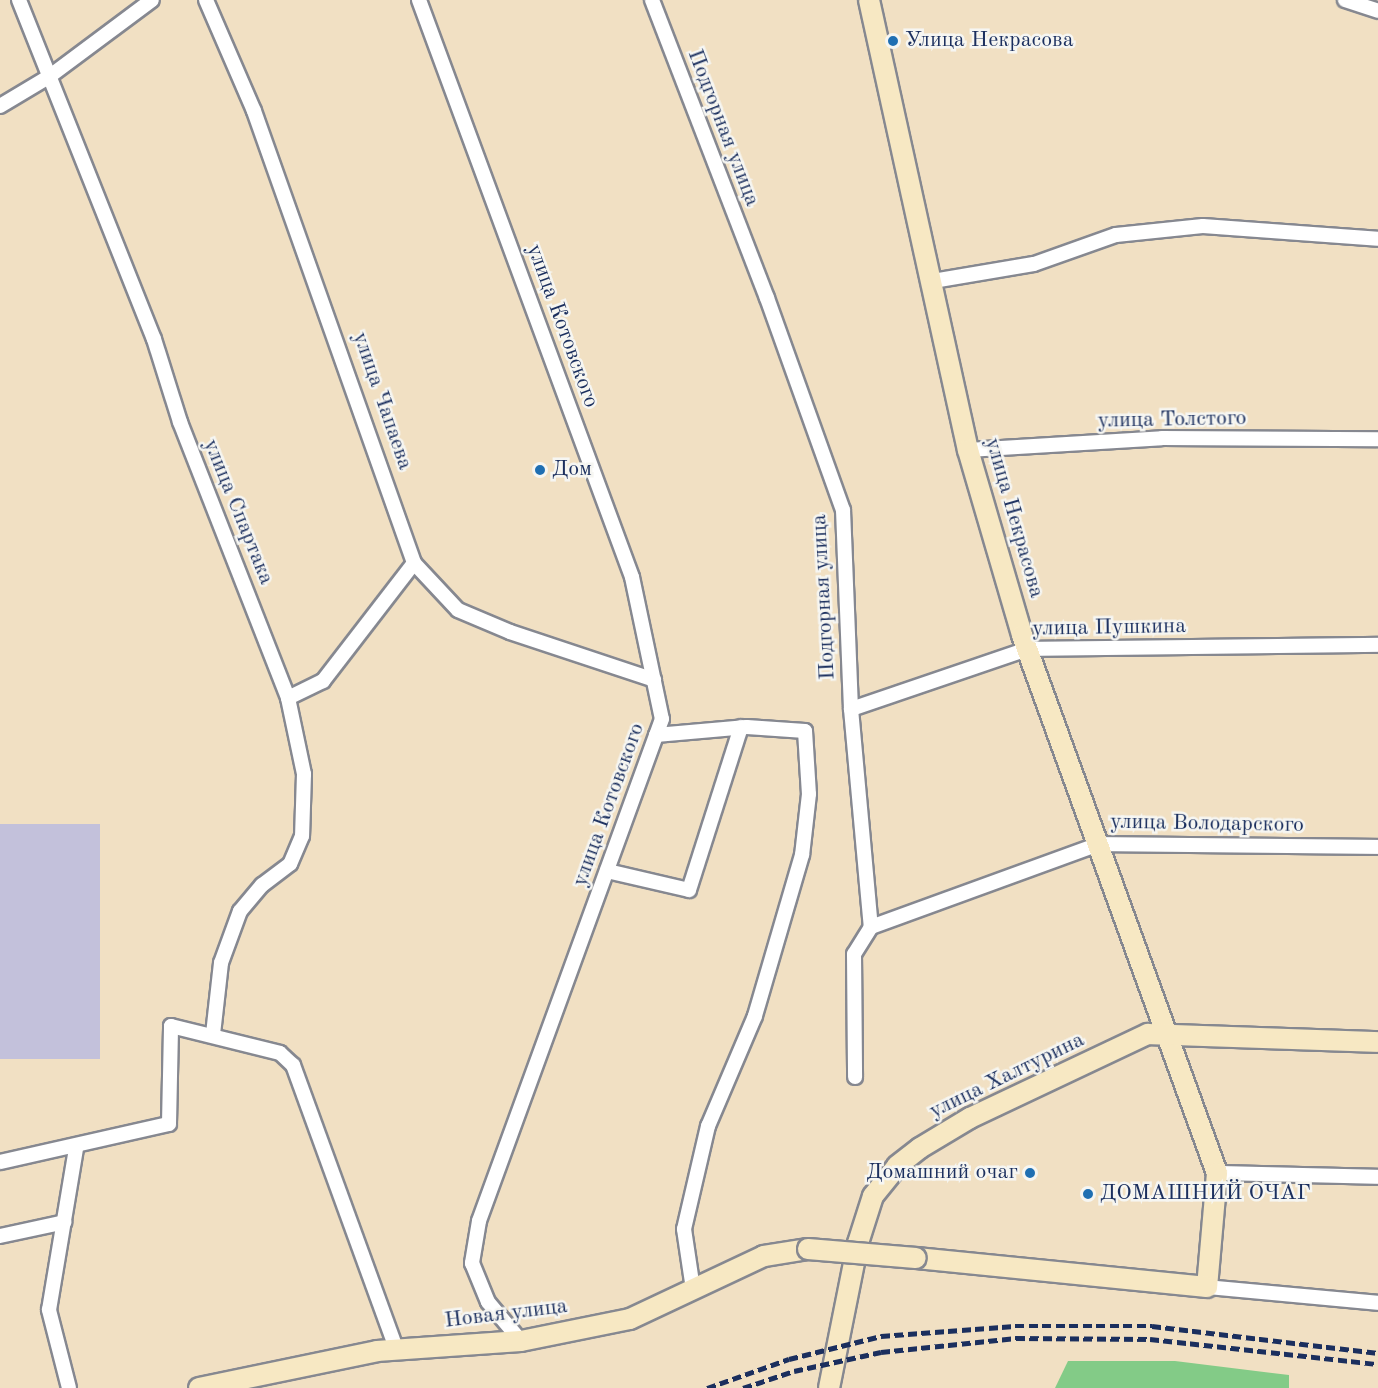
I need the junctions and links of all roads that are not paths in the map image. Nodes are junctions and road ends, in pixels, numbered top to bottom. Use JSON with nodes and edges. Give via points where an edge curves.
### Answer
{"nodes":[{"id":1,"x":19,"y":0,"type":"edge"},
{"id":2,"x":152,"y":0,"type":"edge"},
{"id":3,"x":206,"y":0,"type":"edge"},
{"id":4,"x":419,"y":0,"type":"edge"},
{"id":5,"x":652,"y":0,"type":"edge"},
{"id":6,"x":869,"y":0,"type":"edge"},
{"id":7,"x":1345,"y":0,"type":"edge"},
{"id":8,"x":1378,"y":11,"type":"edge"},
{"id":9,"x":50,"y":76,"type":"junction"},
{"id":10,"x":0,"y":106,"type":"edge"},
{"id":11,"x":1378,"y":239,"type":"edge"},
{"id":12,"x":933,"y":281,"type":"junction"},
{"id":13,"x":1378,"y":439,"type":"edge"},
{"id":14,"x":968,"y":450,"type":"junction"},
{"id":15,"x":414,"y":563,"type":"junction"},
{"id":16,"x":1378,"y":645,"type":"edge"},
{"id":17,"x":1027,"y":649,"type":"junction"},
{"id":18,"x":654,"y":680,"type":"junction"},
{"id":19,"x":288,"y":698,"type":"junction"},
{"id":20,"x":850,"y":709,"type":"junction"},
{"id":21,"x":741,"y":728,"type":"junction"},
{"id":22,"x":656,"y":735,"type":"junction"},
{"id":23,"x":1099,"y":844,"type":"junction"},
{"id":24,"x":1378,"y":847,"type":"edge"},
{"id":25,"x":607,"y":871,"type":"junction"},
{"id":26,"x":871,"y":927,"type":"junction"},
{"id":27,"x":1168,"y":1033,"type":"junction"},
{"id":28,"x":213,"y":1034,"type":"junction"},
{"id":29,"x":1378,"y":1042,"type":"edge"},
{"id":30,"x":855,"y":1077,"type":"dead end"},
{"id":31,"x":76,"y":1148,"type":"junction"},
{"id":32,"x":0,"y":1162,"type":"edge"},
{"id":33,"x":1217,"y":1173,"type":"junction"},
{"id":34,"x":1378,"y":1177,"type":"edge"},
{"id":35,"x":65,"y":1222,"type":"junction"},
{"id":36,"x":0,"y":1236,"type":"edge"},
{"id":37,"x":1207,"y":1287,"type":"junction"},
{"id":38,"x":693,"y":1289,"type":"junction"},
{"id":39,"x":1378,"y":1303,"type":"edge"},
{"id":40,"x":521,"y":1341,"type":"junction"},
{"id":41,"x":397,"y":1350,"type":"junction"},
{"id":42,"x":69,"y":1388,"type":"edge"},
{"id":43,"x":199,"y":1388,"type":"edge"},
{"id":44,"x":829,"y":1388,"type":"edge"}],
"edges":[{"from":1,"to":9,"type":"street","name":"улица Спартака"},
{"from":2,"to":9,"type":"street"},
{"from":3,"to":15,"type":"street","name":"улица Чапаева","via":[[259,123]]},
{"from":4,"to":18,"type":"street","name":"улица Котовского","via":[[632,577]]},
{"from":5,"to":20,"type":"street","name":"Подгорная улица","via":[[767,298],[843,510]]},
{"from":6,"to":12,"type":"main road","name":"улица Некрасова"},
{"from":7,"to":8,"type":"street"},
{"from":9,"to":10,"type":"street"},
{"from":9,"to":19,"type":"street","name":"улица Спартака","via":[[154,339],[180,422]]},
{"from":11,"to":12,"type":"street","via":[[1203,226],[1116,235],[1034,264]]},
{"from":12,"to":14,"type":"main road","name":"улица Некрасова"},
{"from":13,"to":14,"type":"street","name":"улица Толстого","via":[[1162,438]]},
{"from":14,"to":17,"type":"main road","name":"улица Некрасова"},
{"from":15,"to":18,"type":"street","name":"улица Чапаева","via":[[458,610],[510,632]]},
{"from":15,"to":19,"type":"street","via":[[323,681]]},
{"from":16,"to":17,"type":"street","name":"улица Пушкина"},
{"from":17,"to":20,"type":"street","name":"улица Пушкина"},
{"from":17,"to":23,"type":"main road","name":"улица Некрасова"},
{"from":18,"to":22,"type":"street","name":"улица Котовского","via":[[662,718]]},
{"from":19,"to":28,"type":"street","name":"улица Спартака","via":[[304,774],[302,836],[290,864],[262,885],[240,911],[221,963]]},
{"from":20,"to":26,"type":"street","name":"Подгорная улица"},
{"from":21,"to":22,"type":"street"},
{"from":21,"to":25,"type":"street","via":[[689,890]]},
{"from":21,"to":38,"type":"street","via":[[806,731],[809,794],[799,867],[754,1016],[708,1126],[689,1206],[684,1229]]},
{"from":22,"to":25,"type":"street","name":"улица Котовского"},
{"from":23,"to":24,"type":"street","name":"улица Володарского"},
{"from":23,"to":26,"type":"street","name":"улица Володарского"},
{"from":23,"to":27,"type":"main road","name":"улица Некрасова"},
{"from":25,"to":40,"type":"street","name":"улица Котовского","via":[[479,1221],[472,1263],[488,1302]]},
{"from":26,"to":30,"type":"street","via":[[854,954]]},
{"from":27,"to":29,"type":"main road","name":"улица Халтурина"},
{"from":27,"to":33,"type":"main road","name":"улица Некрасова"},
{"from":27,"to":44,"type":"main road","name":"улица Халтурина","via":[[1148,1034],[970,1118],[897,1166],[873,1196],[862,1228]]},
{"from":28,"to":31,"type":"street","via":[[171,1026],[169,1124]]},
{"from":28,"to":41,"type":"street","via":[[280,1053],[293,1065]]},
{"from":31,"to":32,"type":"street"},
{"from":31,"to":35,"type":"street"},
{"from":33,"to":34,"type":"street"},
{"from":33,"to":37,"type":"main road"},
{"from":35,"to":36,"type":"street"},
{"from":35,"to":42,"type":"street","via":[[50,1310]]},
{"from":37,"to":38,"type":"main road","name":"Новая улица","bridge":true,"via":[[808,1250],[764,1256]]},
{"from":37,"to":39,"type":"street"},
{"from":38,"to":40,"type":"main road","name":"Новая улица","via":[[630,1319]]},
{"from":40,"to":41,"type":"main road","name":"Новая улица"},
{"from":41,"to":43,"type":"main road","name":"Новая улица"}]}
